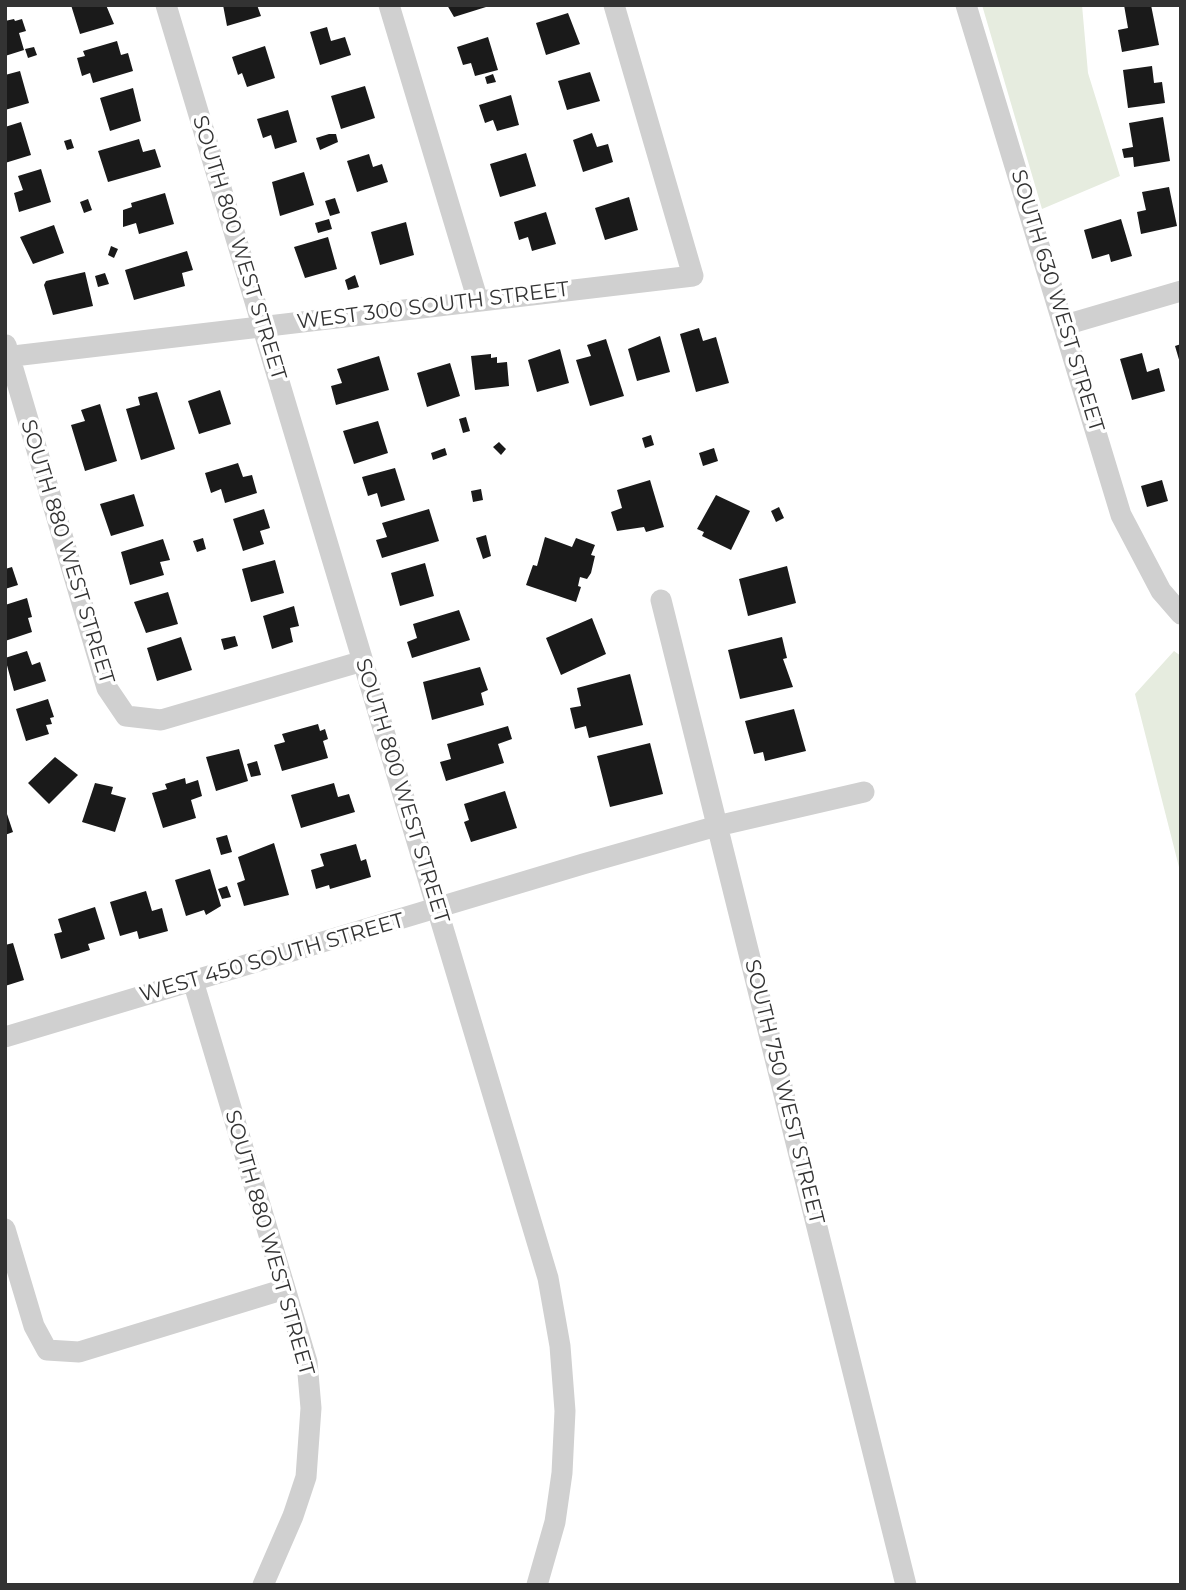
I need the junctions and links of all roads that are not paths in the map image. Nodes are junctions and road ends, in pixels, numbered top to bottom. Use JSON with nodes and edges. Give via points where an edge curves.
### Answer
{"nodes":[{"id":1,"x":166,"y":5,"type":"edge"},
{"id":2,"x":390,"y":5,"type":"edge"},
{"id":3,"x":614,"y":5,"type":"edge"},
{"id":4,"x":966,"y":5,"type":"edge"},
{"id":5,"x":1181,"y":291,"type":"edge"},
{"id":6,"x":478,"y":301,"type":"junction"},
{"id":7,"x":1065,"y":325,"type":"junction"},
{"id":8,"x":262,"y":326,"type":"junction"},
{"id":9,"x":7,"y":352,"type":"edge"},
{"id":10,"x":661,"y":600,"type":"dead end"},
{"id":11,"x":1181,"y":614,"type":"edge"},
{"id":12,"x":363,"y":661,"type":"junction"},
{"id":13,"x":864,"y":792,"type":"dead end"},
{"id":14,"x":717,"y":826,"type":"junction"},
{"id":15,"x":438,"y":909,"type":"junction"},
{"id":16,"x":193,"y":981,"type":"junction"},
{"id":17,"x":5,"y":1037,"type":"edge"},
{"id":18,"x":5,"y":1228,"type":"edge"},
{"id":19,"x":285,"y":1289,"type":"junction"},
{"id":20,"x":263,"y":1585,"type":"edge"},
{"id":21,"x":537,"y":1585,"type":"edge"},
{"id":22,"x":906,"y":1585,"type":"edge"}],
"edges":[{"from":1,"to":8,"type":"street","name":"SOUTH 800 WEST STREET"},
{"from":2,"to":6,"type":"street"},
{"from":3,"to":6,"type":"street","name":"WEST 300 SOUTH STREET","via":[[693,276]]},
{"from":4,"to":7,"type":"street","name":"SOUTH 630 WEST STREET"},
{"from":5,"to":7,"type":"street"},
{"from":6,"to":8,"type":"street","name":"WEST 300 SOUTH STREET"},
{"from":7,"to":11,"type":"street","name":"SOUTH 630 WEST STREET","via":[[1121,514],[1161,592]]},
{"from":8,"to":9,"type":"street","name":"WEST 300 SOUTH STREET"},
{"from":8,"to":12,"type":"street","name":"SOUTH 800 WEST STREET"},
{"from":9,"to":12,"type":"street","name":"SOUTH 880 WEST STREET","via":[[107,688],[125,716],[161,720]]},
{"from":10,"to":14,"type":"street","name":"SOUTH 750 WEST STREET"},
{"from":12,"to":15,"type":"street","name":"SOUTH 800 WEST STREET"},
{"from":13,"to":14,"type":"street","name":"WEST 450 SOUTH STREET"},
{"from":14,"to":15,"type":"street","name":"WEST 450 SOUTH STREET"},
{"from":14,"to":22,"type":"street","name":"SOUTH 750 WEST STREET"},
{"from":15,"to":16,"type":"street","name":"WEST 450 SOUTH STREET"},
{"from":15,"to":21,"type":"street","name":"SOUTH 800 WEST STREET","via":[[548,1278],[560,1346],[565,1411],[562,1473],[555,1522]]},
{"from":16,"to":17,"type":"street","name":"WEST 450 SOUTH STREET"},
{"from":16,"to":19,"type":"street","name":"SOUTH 880 WEST STREET"},
{"from":18,"to":19,"type":"street","via":[[34,1326],[47,1350],[79,1352]]},
{"from":19,"to":20,"type":"street","name":"SOUTH 880 WEST STREET","via":[[307,1362],[312,1408],[306,1477]]}]}
